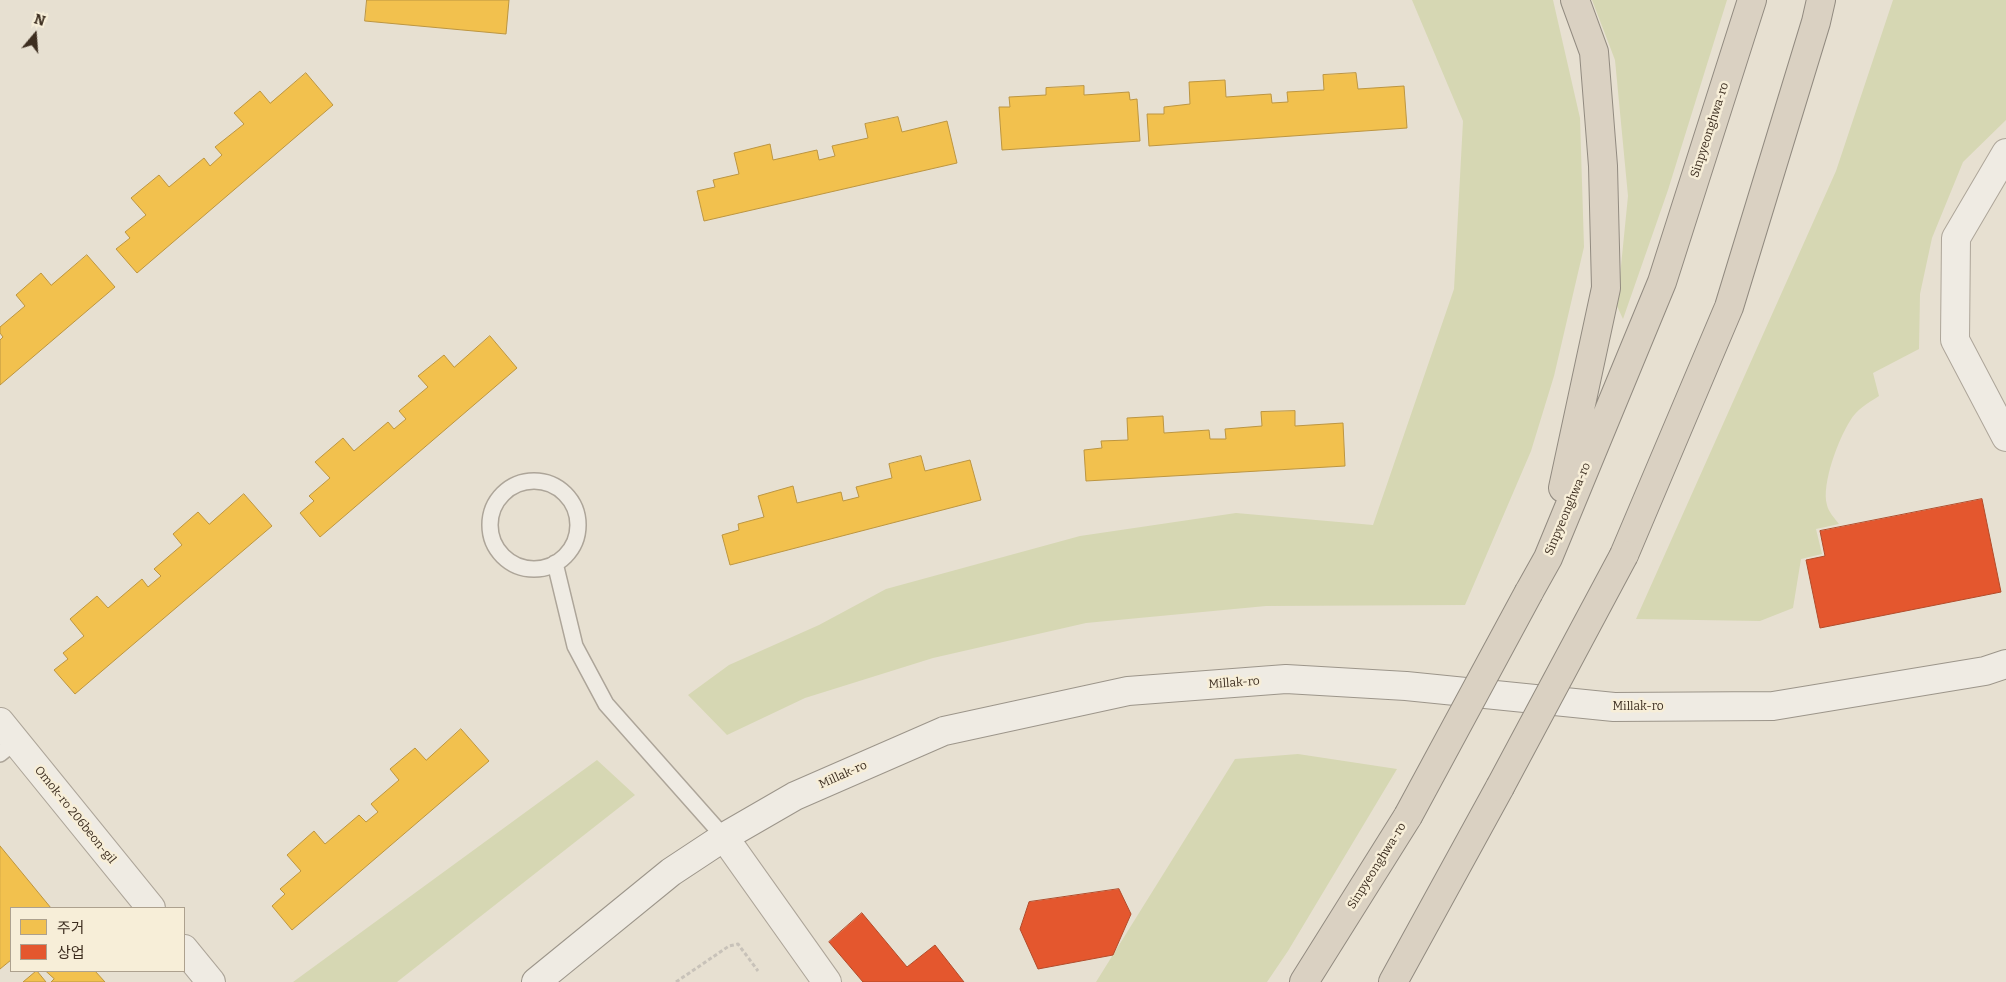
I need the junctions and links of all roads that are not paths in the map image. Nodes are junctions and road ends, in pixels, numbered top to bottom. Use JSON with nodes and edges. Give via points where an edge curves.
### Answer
{"nodes":[{"id":1,"x":1575,"y":0,"type":"edge"},
{"id":2,"x":1752,"y":0,"type":"edge"},
{"id":3,"x":1819,"y":11,"type":"edge"},
{"id":4,"x":2006,"y":153,"type":"edge"},
{"id":5,"x":2006,"y":437,"type":"edge"},
{"id":6,"x":1548,"y":558,"type":"junction"},
{"id":7,"x":555,"y":563,"type":"junction"},
{"id":8,"x":2006,"y":664,"type":"edge"},
{"id":9,"x":5,"y":739,"type":"edge"},
{"id":10,"x":724,"y":837,"type":"junction"},
{"id":11,"x":150,"y":907,"type":"edge"},
{"id":12,"x":185,"y":950,"type":"edge"},
{"id":13,"x":211,"y":982,"type":"edge"},
{"id":14,"x":536,"y":982,"type":"edge"},
{"id":15,"x":827,"y":982,"type":"edge"},
{"id":16,"x":1304,"y":982,"type":"edge"},
{"id":17,"x":1393,"y":982,"type":"edge"}],
"edges":[{"from":1,"to":6,"type":"highway","via":[[1594,52],[1603,166],[1606,288]]},
{"from":2,"to":6,"type":"highway","name":"Sinpyeonghwa-ro","via":[[1662,282]]},
{"from":3,"to":17,"type":"highway","bridge":true,"via":[[1729,307],[1624,555]]},
{"from":4,"to":5,"type":"main road","via":[[1956,238],[1955,340]]},
{"from":6,"to":16,"type":"highway","name":"Sinpyeonghwa-ro","bridge":true,"via":[[1408,816]]},
{"from":7,"to":7,"type":"lane","via":[[572,549],[577,535],[574,507],[566,494],[540,481],[512,486],[500,496],[493,508],[491,537],[497,550],[520,567],[534,569]]},
{"from":7,"to":10,"type":"lane","via":[[575,646],[606,704]]},
{"from":8,"to":10,"type":"main road","name":"Millak-ro","via":[[1976,673],[1773,706],[1614,707],[1406,686],[1286,679],[1128,691],[944,731],[795,796]]},
{"from":9,"to":11,"type":"main road","name":"Omok-ro 206beon-gil"},
{"from":10,"to":14,"type":"main road","name":"Millak-ro","via":[[671,872]]},
{"from":10,"to":15,"type":"main road"},
{"from":12,"to":13,"type":"main road"}]}
